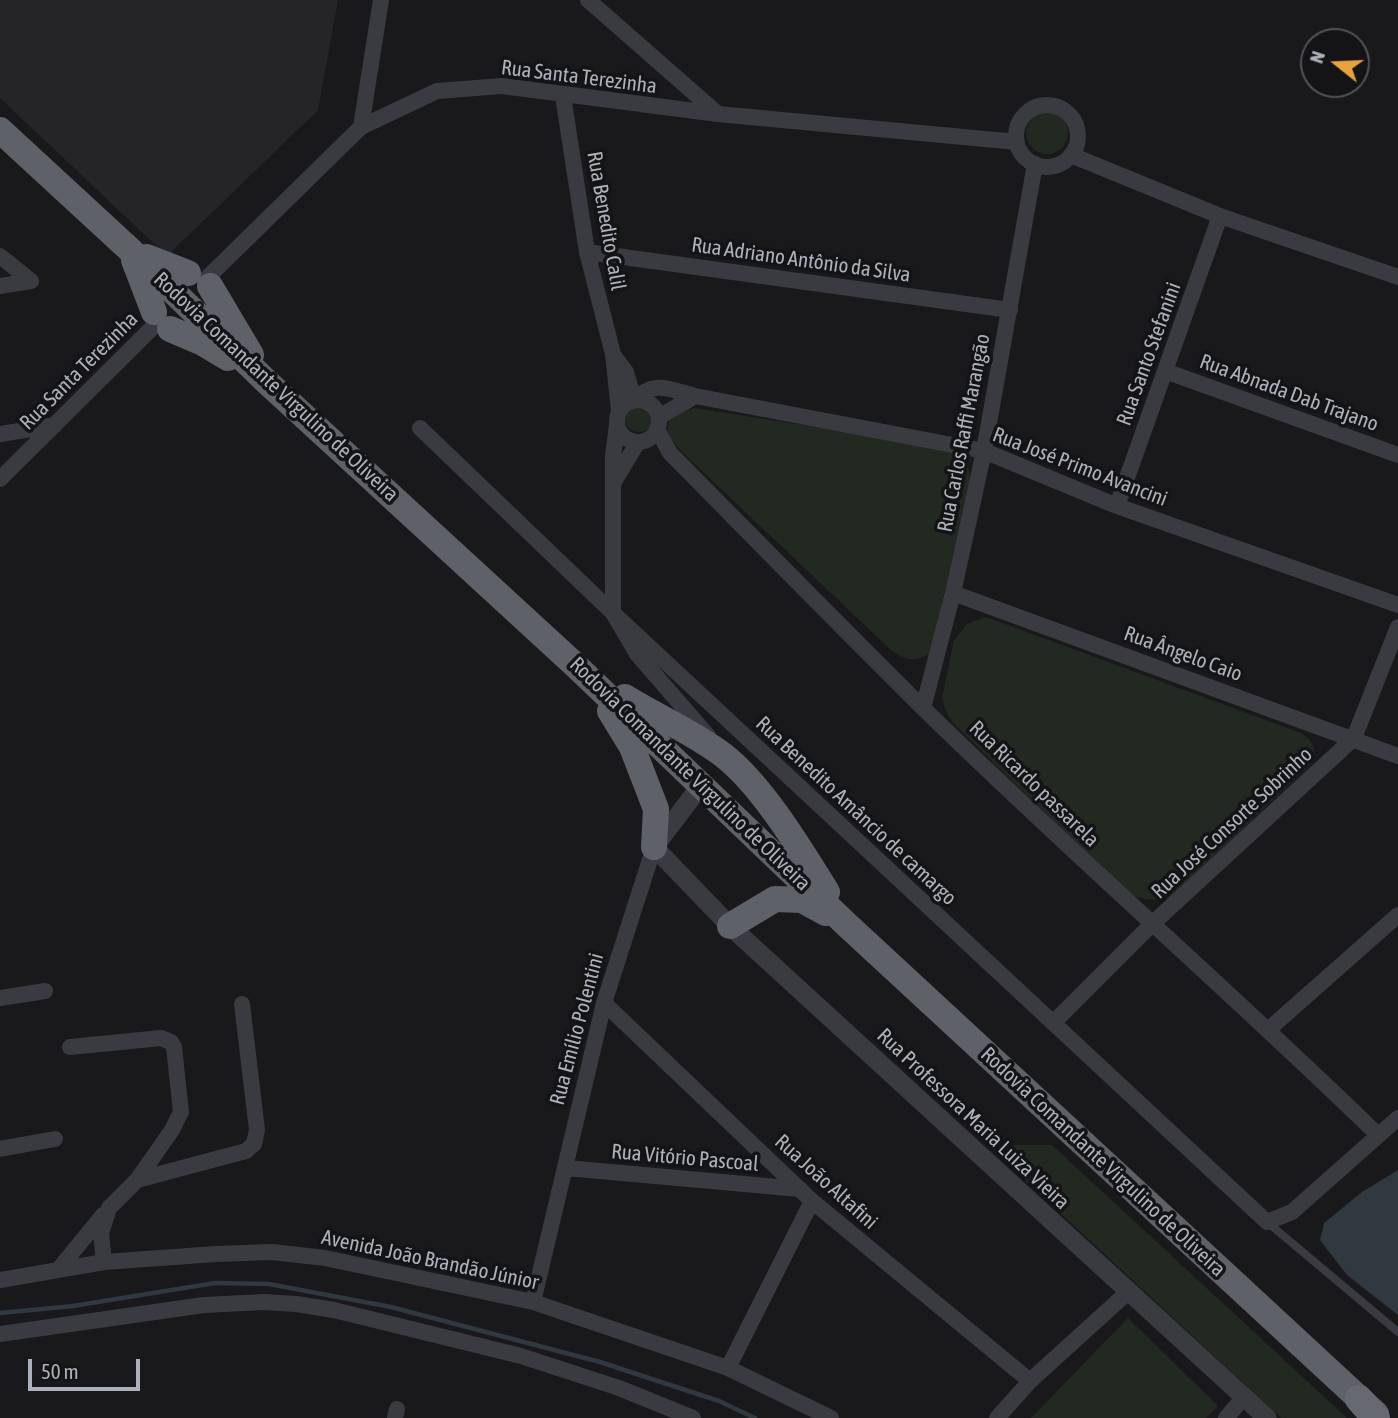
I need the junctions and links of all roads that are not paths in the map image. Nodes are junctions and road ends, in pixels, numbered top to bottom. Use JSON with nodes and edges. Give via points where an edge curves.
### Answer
{"nodes":[{"id":1,"x":381,"y":0,"type":"edge"},
{"id":2,"x":588,"y":0,"type":"edge"},
{"id":3,"x":564,"y":96,"type":"junction"},
{"id":4,"x":718,"y":114,"type":"junction"},
{"id":5,"x":361,"y":127,"type":"junction"},
{"id":6,"x":0,"y":130,"type":"edge"},
{"id":7,"x":1017,"y":142,"type":"junction"},
{"id":8,"x":1071,"y":155,"type":"junction"},
{"id":9,"x":1035,"y":164,"type":"junction"},
{"id":10,"x":1220,"y":216,"type":"junction"},
{"id":11,"x":129,"y":249,"type":"junction"},
{"id":12,"x":587,"y":252,"type":"junction"},
{"id":13,"x":0,"y":256,"type":"edge"},
{"id":14,"x":1398,"y":277,"type":"edge"},
{"id":15,"x":192,"y":281,"type":"junction"},
{"id":16,"x":0,"y":286,"type":"edge"},
{"id":17,"x":1010,"y":310,"type":"junction"},
{"id":18,"x":200,"y":318,"type":"junction"},
{"id":19,"x":161,"y":321,"type":"junction"},
{"id":20,"x":613,"y":354,"type":"junction"},
{"id":21,"x":1165,"y":371,"type":"junction"},
{"id":22,"x":268,"y":383,"type":"junction"},
{"id":23,"x":695,"y":396,"type":"junction"},
{"id":24,"x":635,"y":400,"type":"junction"},
{"id":25,"x":618,"y":418,"type":"junction"},
{"id":26,"x":658,"y":423,"type":"junction"},
{"id":27,"x":55,"y":425,"type":"junction"},
{"id":28,"x":420,"y":428,"type":"dead end"},
{"id":29,"x":0,"y":434,"type":"edge"},
{"id":30,"x":640,"y":442,"type":"junction"},
{"id":31,"x":984,"y":451,"type":"junction"},
{"id":32,"x":670,"y":453,"type":"junction"},
{"id":33,"x":1398,"y":454,"type":"edge"},
{"id":34,"x":0,"y":480,"type":"edge"},
{"id":35,"x":614,"y":482,"type":"junction"},
{"id":36,"x":1117,"y":506,"type":"junction"},
{"id":37,"x":953,"y":593,"type":"junction"},
{"id":38,"x":1398,"y":605,"type":"edge"},
{"id":39,"x":613,"y":613,"type":"junction"},
{"id":40,"x":1398,"y":627,"type":"edge"},
{"id":41,"x":575,"y":665,"type":"junction"},
{"id":42,"x":923,"y":708,"type":"junction"},
{"id":43,"x":1354,"y":738,"type":"junction"},
{"id":44,"x":1398,"y":756,"type":"edge"},
{"id":45,"x":725,"y":757,"type":"junction"},
{"id":46,"x":702,"y":785,"type":"junction"},
{"id":47,"x":654,"y":846,"type":"junction"},
{"id":48,"x":1398,"y":915,"type":"edge"},
{"id":49,"x":846,"y":924,"type":"junction"},
{"id":50,"x":1152,"y":925,"type":"junction"},
{"id":51,"x":730,"y":926,"type":"junction"},
{"id":52,"x":45,"y":991,"type":"dead end"},
{"id":53,"x":0,"y":998,"type":"edge"},
{"id":54,"x":604,"y":1003,"type":"junction"},
{"id":55,"x":242,"y":1004,"type":"dead end"},
{"id":56,"x":1053,"y":1023,"type":"junction"},
{"id":57,"x":1269,"y":1029,"type":"junction"},
{"id":58,"x":70,"y":1047,"type":"dead end"},
{"id":59,"x":1398,"y":1118,"type":"edge"},
{"id":60,"x":1378,"y":1135,"type":"junction"},
{"id":61,"x":55,"y":1139,"type":"dead end"},
{"id":62,"x":0,"y":1149,"type":"edge"},
{"id":63,"x":566,"y":1168,"type":"junction"},
{"id":64,"x":137,"y":1180,"type":"junction"},
{"id":65,"x":800,"y":1189,"type":"junction"},
{"id":66,"x":812,"y":1201,"type":"junction"},
{"id":67,"x":109,"y":1208,"type":"junction"},
{"id":68,"x":1267,"y":1222,"type":"junction"},
{"id":69,"x":104,"y":1262,"type":"junction"},
{"id":70,"x":58,"y":1270,"type":"junction"},
{"id":71,"x":0,"y":1280,"type":"edge"},
{"id":72,"x":1128,"y":1292,"type":"junction"},
{"id":73,"x":533,"y":1302,"type":"junction"},
{"id":74,"x":1398,"y":1332,"type":"edge"},
{"id":75,"x":0,"y":1334,"type":"edge"},
{"id":76,"x":728,"y":1368,"type":"junction"},
{"id":77,"x":1030,"y":1381,"type":"junction"},
{"id":78,"x":1245,"y":1396,"type":"junction"},
{"id":79,"x":1375,"y":1413,"type":"edge"},
{"id":80,"x":693,"y":1418,"type":"edge"},
{"id":81,"x":831,"y":1418,"type":"edge"},
{"id":82,"x":997,"y":1418,"type":"edge"},
{"id":83,"x":1226,"y":1418,"type":"edge"},
{"id":84,"x":1267,"y":1418,"type":"edge"}],
"edges":[{"from":1,"to":5,"type":"street"},
{"from":2,"to":4,"type":"street"},
{"from":3,"to":4,"type":"street","name":"Rua Santa Terezinha"},
{"from":3,"to":5,"type":"street","name":"Rua Santa Terezinha","via":[[502,86],[437,91]]},
{"from":3,"to":12,"type":"street","name":"Rua Benedito Calil"},
{"from":4,"to":7,"type":"street","name":"Rua Santa Terezinha"},
{"from":5,"to":15,"type":"street","name":"Rua Santa Terezinha"},
{"from":6,"to":11,"type":"highway","name":"Rodovia Comandante Virgulino de Oliveira"},
{"from":7,"to":8,"type":"street","via":[[1026,113],[1035,107],[1055,106],[1077,126]]},
{"from":7,"to":9,"type":"street"},
{"from":8,"to":9,"type":"street","via":[[1055,166]]},
{"from":8,"to":10,"type":"street"},
{"from":9,"to":17,"type":"street","name":"Rua Carlos Raffi Marangão"},
{"from":10,"to":14,"type":"street"},
{"from":10,"to":21,"type":"street","name":"Rua Santo Stefanini"},
{"from":11,"to":15,"type":"highway","name":"Rodovia Comandante Virgulino de Oliveira"},
{"from":11,"to":19,"type":"highway"},
{"from":12,"to":17,"type":"street","name":"Rua Adriano Antônio da Silva"},
{"from":12,"to":20,"type":"street","name":"Rua Benedito Calil"},
{"from":13,"to":16,"type":"street","via":[[31,281]]},
{"from":15,"to":18,"type":"highway","name":"Rodovia Comandante Virgulino de Oliveira"},
{"from":15,"to":18,"type":"street","via":[[212,295]]},
{"from":15,"to":19,"type":"street","via":[[156,301]]},
{"from":15,"to":22,"type":"highway"},
{"from":17,"to":31,"type":"street","name":"Rua Carlos Raffi Marangão"},
{"from":18,"to":19,"type":"street","via":[[186,328]]},
{"from":18,"to":22,"type":"highway","name":"Rodovia Comandante Virgulino de Oliveira"},
{"from":19,"to":22,"type":"highway"},
{"from":19,"to":27,"type":"street","name":"Rua Santa Terezinha"},
{"from":20,"to":24,"type":"street","name":"Rua Benedito Calil","via":[[626,372]]},
{"from":20,"to":25,"type":"street","name":"Rua Benedito Calil"},
{"from":21,"to":33,"type":"street","name":"Rua Abnada Dab Trajano"},
{"from":21,"to":36,"type":"street","name":"Rua Santo Stefanini"},
{"from":22,"to":41,"type":"highway","name":"Rodovia Comandante Virgulino de Oliveira"},
{"from":23,"to":24,"type":"street","name":"Rua José Primo Avancini","via":[[651,387]]},
{"from":23,"to":26,"type":"street"},
{"from":23,"to":31,"type":"street","name":"Rua José Primo Avancini"},
{"from":24,"to":25,"type":"street"},
{"from":24,"to":26,"type":"street","via":[[653,406]]},
{"from":25,"to":30,"type":"street","via":[[624,437]]},
{"from":25,"to":35,"type":"street","name":"Rua Benedito Calil","via":[[612,457]]},
{"from":26,"to":30,"type":"street","via":[[654,435]]},
{"from":26,"to":32,"type":"street","name":"Rua Ricardo passarela"},
{"from":27,"to":29,"type":"street"},
{"from":27,"to":34,"type":"street","name":"Rua Santa Terezinha"},
{"from":28,"to":39,"type":"street","name":"Rua Benedito Amâncio de camargo"},
{"from":30,"to":32,"type":"street","name":"Rua Ricardo passarela"},
{"from":30,"to":35,"type":"street"},
{"from":31,"to":36,"type":"street","name":"Rua José Primo Avancini"},
{"from":31,"to":37,"type":"street","name":"Rua Carlos Raffi Marangão"},
{"from":32,"to":42,"type":"street","name":"Rua Ricardo passarela"},
{"from":35,"to":39,"type":"street","name":"Rua Benedito Calil"},
{"from":36,"to":38,"type":"street","name":"Rua José Primo Avancini"},
{"from":37,"to":42,"type":"street","name":"Rua Carlos Raffi Marangão"},
{"from":37,"to":43,"type":"street","name":"Rua Ângelo Caio"},
{"from":39,"to":45,"type":"street","via":[[637,654]]},
{"from":39,"to":56,"type":"street","name":"Rua Benedito Amâncio de camargo"},
{"from":40,"to":43,"type":"street","name":"Rua José Consorte Sobrinho"},
{"from":41,"to":45,"type":"highway"},
{"from":41,"to":46,"type":"highway","name":"Rodovia Comandante Virgulino de Oliveira"},
{"from":41,"to":47,"type":"highway","via":[[632,747],[656,809]]},
{"from":42,"to":50,"type":"street","name":"Rua Ricardo passarela"},
{"from":43,"to":44,"type":"street","name":"Rua Ângelo Caio"},
{"from":43,"to":50,"type":"street","name":"Rua José Consorte Sobrinho"},
{"from":45,"to":46,"type":"highway"},
{"from":45,"to":49,"type":"highway","via":[[748,778],[803,852]]},
{"from":46,"to":47,"type":"street","name":"Rua Emílio Polentini"},
{"from":46,"to":49,"type":"highway","name":"Rodovia Comandante Virgulino de Oliveira"},
{"from":47,"to":51,"type":"street","name":"Rua Professora Maria Luiza Vieira"},
{"from":47,"to":54,"type":"street","name":"Rua Emílio Polentini"},
{"from":48,"to":57,"type":"street"},
{"from":49,"to":51,"type":"highway","via":[[802,900],[775,899]]},
{"from":49,"to":79,"type":"highway","name":"Rodovia Comandante Virgulino de Oliveira"},
{"from":50,"to":56,"type":"street","name":"Rua José Consorte Sobrinho"},
{"from":50,"to":57,"type":"street","name":"Rua Ricardo passarela"},
{"from":51,"to":72,"type":"street","name":"Rua Professora Maria Luiza Vieira"},
{"from":52,"to":53,"type":"street"},
{"from":54,"to":63,"type":"street","name":"Rua Emílio Polentini"},
{"from":54,"to":65,"type":"street","name":"Rua João Altafini"},
{"from":55,"to":64,"type":"street","via":[[257,1130],[254,1143],[246,1151]]},
{"from":56,"to":68,"type":"street","name":"Rua Benedito Amâncio de camargo"},
{"from":57,"to":60,"type":"street","name":"Rua Ricardo passarela"},
{"from":58,"to":64,"type":"street","via":[[161,1038],[174,1047],[181,1112]]},
{"from":59,"to":60,"type":"street"},
{"from":60,"to":68,"type":"street","via":[[1293,1212]]},
{"from":61,"to":62,"type":"street"},
{"from":63,"to":65,"type":"street","name":"Rua Vitório Pascoal"},
{"from":63,"to":73,"type":"street","name":"Rua Emílio Polentini"},
{"from":64,"to":67,"type":"street"},
{"from":65,"to":66,"type":"street","name":"Rua João Altafini"},
{"from":66,"to":76,"type":"street"},
{"from":66,"to":77,"type":"street","name":"Rua João Altafini"},
{"from":67,"to":69,"type":"street","via":[[101,1233]]},
{"from":67,"to":70,"type":"street"},
{"from":68,"to":74,"type":"lane"},
{"from":69,"to":70,"type":"street","name":"Avenida João Brandão Júnior"},
{"from":69,"to":73,"type":"street","name":"Avenida João Brandão Júnior","via":[[272,1252],[325,1258]]},
{"from":70,"to":71,"type":"street","name":"Avenida João Brandão Júnior"},
{"from":72,"to":77,"type":"street"},
{"from":72,"to":78,"type":"street","name":"Rua Professora Maria Luiza Vieira"},
{"from":73,"to":76,"type":"street","name":"Avenida João Brandão Júnior"},
{"from":75,"to":80,"type":"street","via":[[204,1306],[296,1304],[521,1356]]},
{"from":76,"to":81,"type":"street","name":"Avenida João Brandão Júnior"},
{"from":77,"to":82,"type":"street"},
{"from":78,"to":83,"type":"street"},
{"from":78,"to":84,"type":"street","name":"Rua Professora Maria Luiza Vieira"}]}
